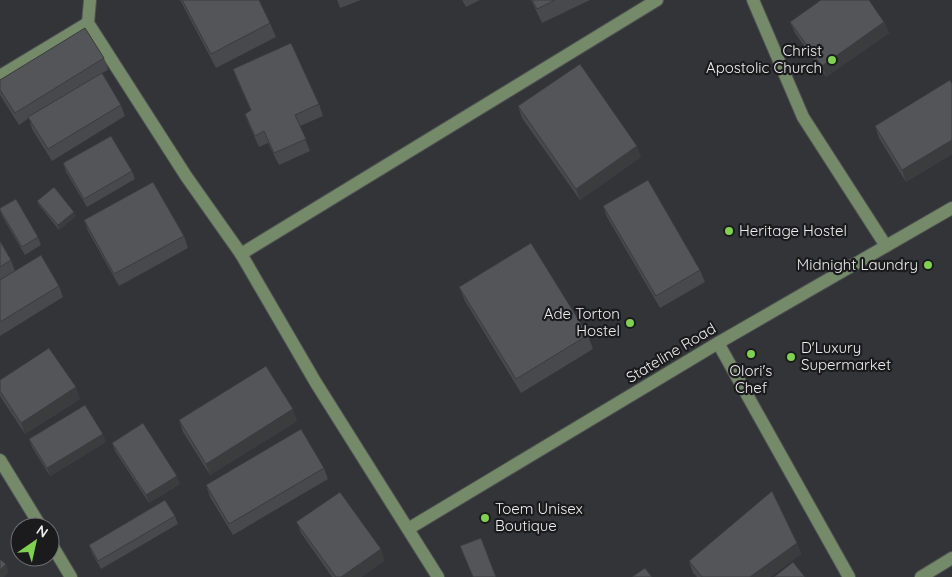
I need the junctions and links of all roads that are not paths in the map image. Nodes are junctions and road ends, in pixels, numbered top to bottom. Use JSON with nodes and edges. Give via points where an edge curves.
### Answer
{"nodes":[{"id":1,"x":90,"y":0,"type":"edge"},
{"id":2,"x":657,"y":0,"type":"edge"},
{"id":3,"x":754,"y":0,"type":"edge"},
{"id":4,"x":88,"y":23,"type":"junction"},
{"id":5,"x":0,"y":76,"type":"edge"},
{"id":6,"x":952,"y":208,"type":"edge"},
{"id":7,"x":886,"y":246,"type":"junction"},
{"id":8,"x":241,"y":254,"type":"junction"},
{"id":9,"x":718,"y":343,"type":"junction"},
{"id":10,"x":0,"y":460,"type":"edge"},
{"id":11,"x":35,"y":517,"type":"edge"},
{"id":12,"x":408,"y":529,"type":"junction"},
{"id":13,"x":952,"y":558,"type":"edge"},
{"id":14,"x":60,"y":559,"type":"edge"},
{"id":15,"x":71,"y":577,"type":"edge"},
{"id":16,"x":438,"y":577,"type":"edge"},
{"id":17,"x":849,"y":577,"type":"edge"},
{"id":18,"x":921,"y":577,"type":"edge"}],
"edges":[{"from":1,"to":4,"type":"street"},
{"from":2,"to":8,"type":"street"},
{"from":3,"to":7,"type":"street","via":[[803,118]]},
{"from":4,"to":5,"type":"street"},
{"from":4,"to":8,"type":"street","via":[[186,176]]},
{"from":6,"to":7,"type":"street","name":"Stateline Road"},
{"from":7,"to":9,"type":"street","name":"Stateline Road"},
{"from":8,"to":12,"type":"street","via":[[316,384]]},
{"from":9,"to":12,"type":"street","name":"Stateline Road"},
{"from":9,"to":17,"type":"street"},
{"from":10,"to":11,"type":"street"},
{"from":12,"to":16,"type":"street"},
{"from":13,"to":18,"type":"street"},
{"from":14,"to":15,"type":"street"}]}
